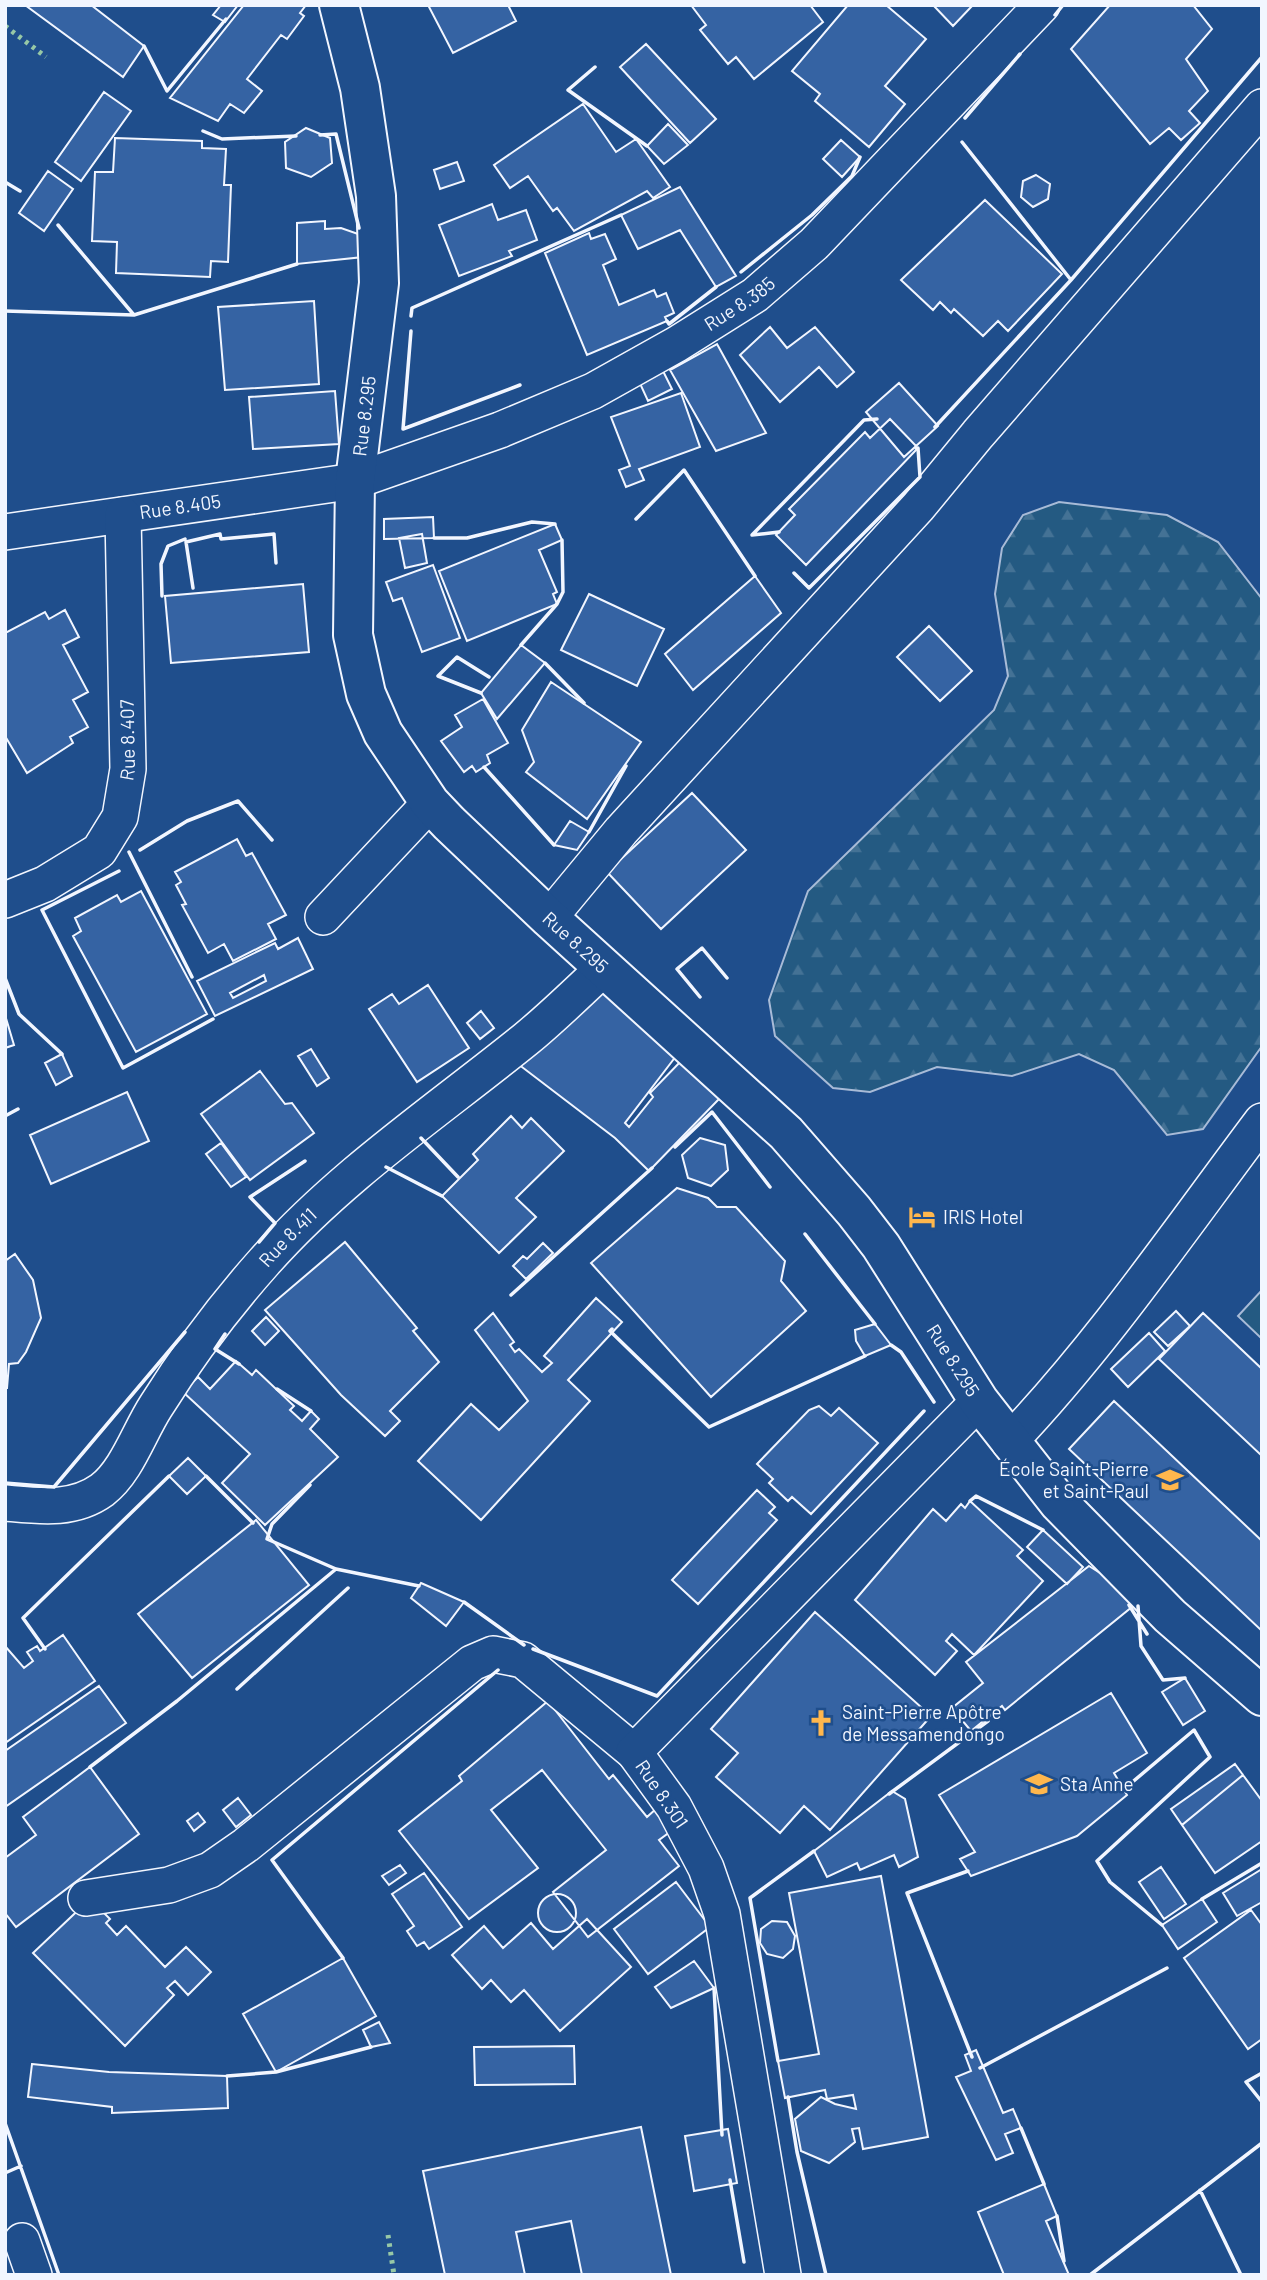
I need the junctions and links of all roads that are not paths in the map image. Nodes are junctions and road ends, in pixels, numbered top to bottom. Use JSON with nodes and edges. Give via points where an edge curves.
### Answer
{"nodes":[{"id":1,"x":339,"y":5,"type":"edge"},
{"id":2,"x":1042,"y":5,"type":"edge"},
{"id":3,"x":1262,"y":107,"type":"edge"},
{"id":4,"x":355,"y":481,"type":"junction"},
{"id":5,"x":122,"y":515,"type":"junction"},
{"id":6,"x":5,"y":532,"type":"edge"},
{"id":7,"x":430,"y":803,"type":"junction"},
{"id":8,"x":5,"y":900,"type":"edge"},
{"id":9,"x":323,"y":917,"type":"dead end"},
{"id":10,"x":549,"y":918,"type":"junction"},
{"id":11,"x":604,"y":968,"type":"junction"},
{"id":12,"x":1262,"y":1121,"type":"edge"},
{"id":13,"x":979,"y":1401,"type":"junction"},
{"id":14,"x":1009,"y":1442,"type":"junction"},
{"id":15,"x":5,"y":1503,"type":"edge"},
{"id":16,"x":1262,"y":1696,"type":"edge"},
{"id":17,"x":634,"y":1752,"type":"junction"},
{"id":18,"x":86,"y":1898,"type":"dead end"},
{"id":19,"x":22,"y":2241,"type":"dead end"},
{"id":20,"x":34,"y":2275,"type":"edge"},
{"id":21,"x":783,"y":2275,"type":"edge"}],
"edges":[{"from":1,"to":4,"type":"street","name":"Rue 8.295","via":[[369,141],[379,283]]},
{"from":2,"to":4,"type":"street","name":"Rue 8.385","via":[[814,244],[755,295],[593,391],[500,430]]},
{"from":3,"to":10,"type":"street","via":[[918,507],[621,831]]},
{"from":4,"to":5,"type":"street","name":"Rue 8.405"},
{"from":4,"to":7,"type":"street","name":"Rue 8.295","via":[[353,635],[366,694],[383,733]]},
{"from":5,"to":6,"type":"street","name":"Rue 8.405"},
{"from":5,"to":8,"type":"street","name":"Rue 8.407","via":[[128,768],[120,817],[99,851],[45,884]]},
{"from":7,"to":9,"type":"street"},
{"from":7,"to":10,"type":"street","name":"Rue 8.295"},
{"from":10,"to":11,"type":"street","name":"Rue 8.295"},
{"from":11,"to":13,"type":"street","name":"Rue 8.295","via":[[786,1133],[818,1169],[881,1246]]},
{"from":11,"to":15,"type":"street","name":"Rue 8.411","via":[[528,1038],[318,1206],[205,1332],[104,1489],[81,1503],[52,1507]]},
{"from":12,"to":14,"type":"street","via":[[1128,1302]]},
{"from":13,"to":14,"type":"street","name":"Rue 8.295"},
{"from":13,"to":17,"type":"street","name":"Rue 8.301"},
{"from":14,"to":16,"type":"street","name":"Rue 8.295","via":[[1059,1503],[1161,1606]]},
{"from":17,"to":18,"type":"street","via":[[523,1660],[493,1654],[472,1663],[210,1870],[169,1885]]},
{"from":17,"to":21,"type":"street","name":"Rue 8.301","via":[[674,1807],[706,1868],[722,1914]]},
{"from":19,"to":20,"type":"street"}]}
